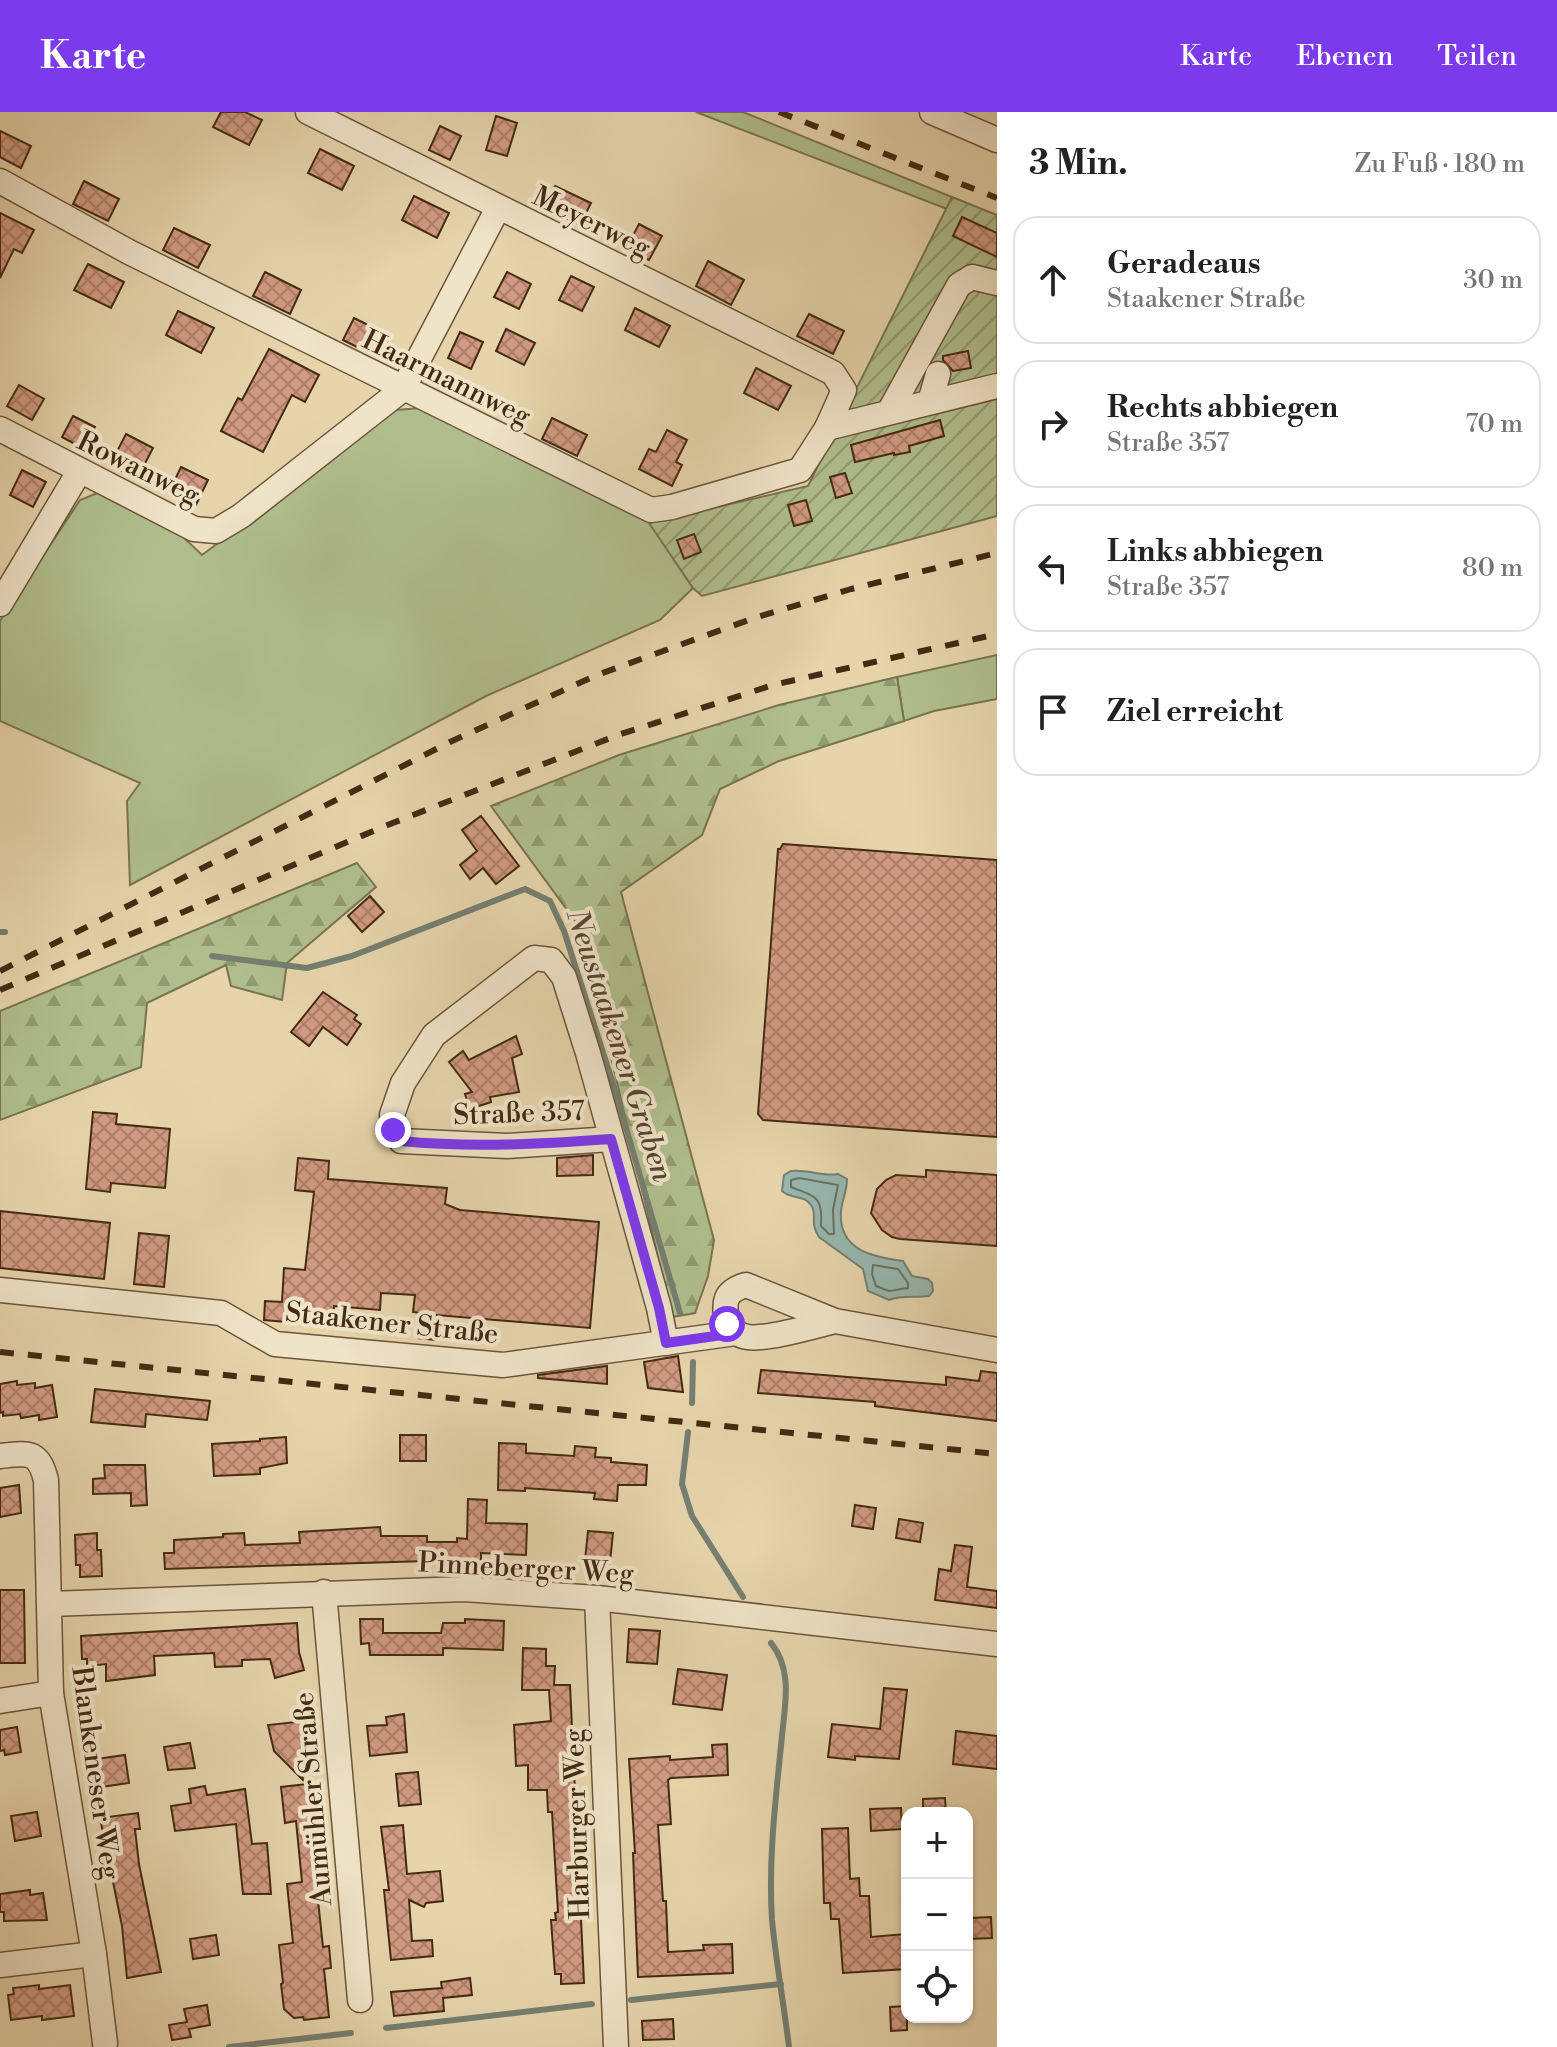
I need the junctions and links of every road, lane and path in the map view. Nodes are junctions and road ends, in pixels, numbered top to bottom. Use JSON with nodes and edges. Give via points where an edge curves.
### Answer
{"nodes":[{"id":1,"x":308,"y":112,"type":"edge"},
{"id":2,"x":932,"y":112,"type":"edge"},
{"id":3,"x":997,"y":140,"type":"edge"},
{"id":4,"x":0,"y":181,"type":"edge"},
{"id":5,"x":498,"y":208,"type":"junction"},
{"id":6,"x":997,"y":283,"type":"edge"},
{"id":7,"x":938,"y":374,"type":"dead end"},
{"id":8,"x":997,"y":386,"type":"edge"},
{"id":9,"x":403,"y":389,"type":"junction"},
{"id":10,"x":844,"y":390,"type":"joint"},
{"id":11,"x":930,"y":402,"type":"junction"},
{"id":12,"x":889,"y":412,"type":"junction"},
{"id":13,"x":827,"y":428,"type":"junction"},
{"id":14,"x":0,"y":429,"type":"edge"},
{"id":15,"x":79,"y":472,"type":"junction"},
{"id":16,"x":0,"y":604,"type":"edge"},
{"id":17,"x":611,"y":1139,"type":"junction"},
{"id":18,"x":0,"y":1290,"type":"edge"},
{"id":19,"x":835,"y":1321,"type":"junction"},
{"id":20,"x":736,"y":1333,"type":"junction"},
{"id":21,"x":666,"y":1343,"type":"junction"},
{"id":22,"x":997,"y":1350,"type":"edge"},
{"id":23,"x":0,"y":1456,"type":"edge"},
{"id":24,"x":324,"y":1592,"type":"junction"},
{"id":25,"x":597,"y":1598,"type":"junction"},
{"id":26,"x":50,"y":1604,"type":"junction"},
{"id":27,"x":997,"y":1644,"type":"edge"},
{"id":28,"x":51,"y":1693,"type":"junction"},
{"id":29,"x":0,"y":1701,"type":"edge"},
{"id":30,"x":94,"y":1954,"type":"junction"},
{"id":31,"x":0,"y":1965,"type":"edge"},
{"id":32,"x":360,"y":2000,"type":"dead end"},
{"id":33,"x":105,"y":2043,"type":"dead end"},
{"id":34,"x":616,"y":2047,"type":"edge"}],
"edges":[{"from":1,"to":5,"type":"street","name":"Meyerweg"},
{"from":2,"to":3,"type":"street"},
{"from":4,"to":9,"type":"street","name":"Haarmannweg"},
{"from":5,"to":9,"type":"street"},
{"from":5,"to":10,"type":"street","name":"Meyerweg","via":[[833,373]]},
{"from":6,"to":12,"type":"street","via":[[972,277],[959,285]]},
{"from":7,"to":11,"type":"street"},
{"from":8,"to":11,"type":"street"},
{"from":9,"to":13,"type":"street","name":"Haarmannweg","via":[[651,510],[800,470]]},
{"from":9,"to":15,"type":"street","name":"Rowanweg","via":[[216,531],[194,529]]},
{"from":10,"to":13,"type":"street","name":"Haarmannweg"},
{"from":11,"to":12,"type":"street"},
{"from":12,"to":13,"type":"street"},
{"from":14,"to":15,"type":"street","name":"Rowanweg"},
{"from":15,"to":16,"type":"street"},
{"from":17,"to":17,"type":"street","name":"Straße 357","via":[[507,1146],[401,1141],[392,1115],[403,1083],[434,1035],[534,958],[551,960],[564,977]]},
{"from":17,"to":21,"type":"street","name":"Straße 357"},
{"from":18,"to":21,"type":"street","name":"Staakener Straße","via":[[221,1313],[275,1344],[503,1365]]},
{"from":19,"to":20,"type":"street","name":"Staakener Straße","via":[[748,1337]]},
{"from":19,"to":20,"type":"street","name":"Staakener Straße","via":[[746,1285],[726,1298],[727,1324]]},
{"from":19,"to":22,"type":"street","name":"Staakener Straße"},
{"from":20,"to":21,"type":"street","name":"Staakener Straße"},
{"from":23,"to":26,"type":"street","name":"Blankeneser Weg","via":[[35,1456],[41,1462]]},
{"from":24,"to":25,"type":"street","name":"Pinneberger Weg","via":[[464,1589]]},
{"from":24,"to":26,"type":"street","name":"Pinneberger Weg"},
{"from":24,"to":32,"type":"street","name":"Aumühler Straße"},
{"from":25,"to":27,"type":"street","name":"Pinneberger Weg"},
{"from":25,"to":34,"type":"street","name":"Harburger Weg"},
{"from":26,"to":28,"type":"street","name":"Blankeneser Weg"},
{"from":28,"to":29,"type":"street"},
{"from":28,"to":30,"type":"street","name":"Blankeneser Weg"},
{"from":30,"to":31,"type":"street"},
{"from":30,"to":33,"type":"street","name":"Blankeneser Weg"}]}
